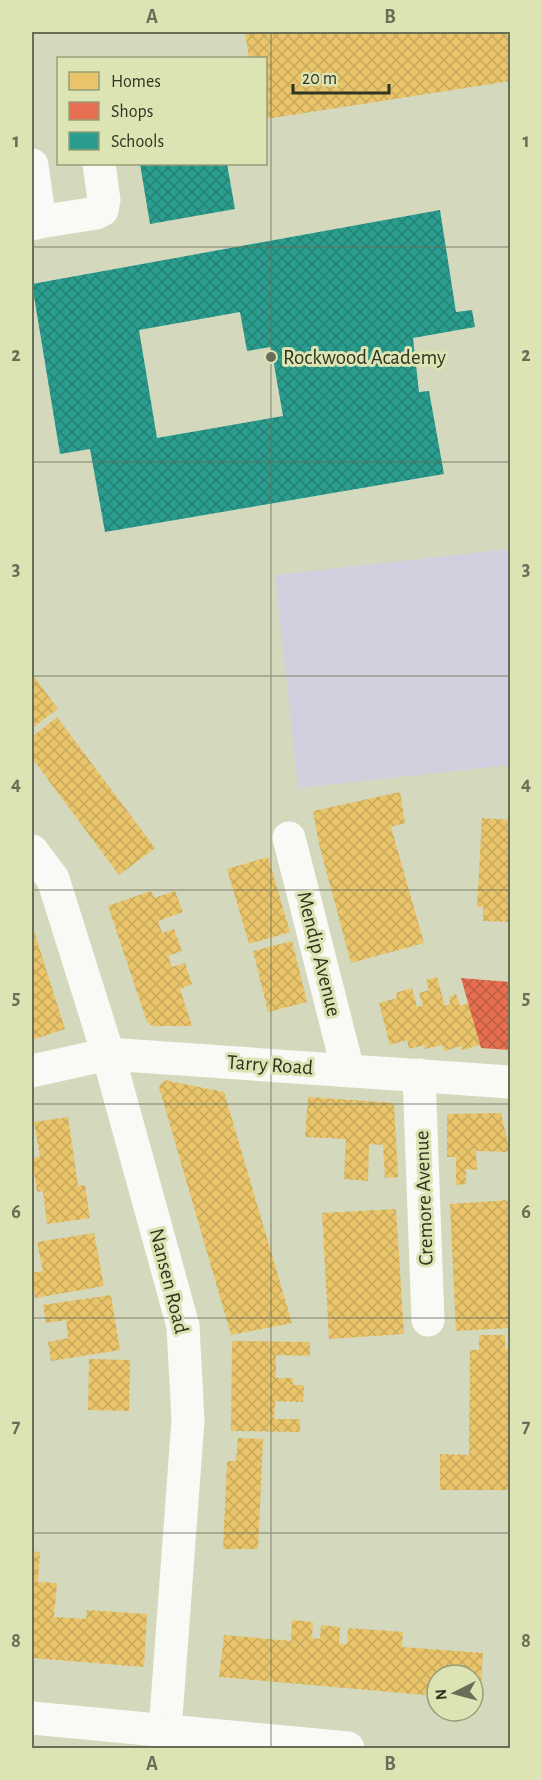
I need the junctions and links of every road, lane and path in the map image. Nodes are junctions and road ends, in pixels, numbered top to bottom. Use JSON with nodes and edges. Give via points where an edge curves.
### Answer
{"nodes":[{"id":1,"x":32,"y":165,"type":"edge"},
{"id":2,"x":99,"y":165,"type":"edge"},
{"id":3,"x":36,"y":223,"type":"edge"},
{"id":4,"x":289,"y":838,"type":"dead end"},
{"id":5,"x":32,"y":851,"type":"edge"},
{"id":6,"x":108,"y":1054,"type":"junction"},
{"id":7,"x":348,"y":1070,"type":"junction"},
{"id":8,"x":32,"y":1071,"type":"edge"},
{"id":9,"x":419,"y":1075,"type":"junction"},
{"id":10,"x":510,"y":1082,"type":"edge"},
{"id":11,"x":428,"y":1320,"type":"dead end"},
{"id":12,"x":32,"y":1718,"type":"edge"},
{"id":13,"x":165,"y":1731,"type":"junction"},
{"id":14,"x":254,"y":1744,"type":"edge"},
{"id":15,"x":348,"y":1749,"type":"edge"}],
"edges":[{"from":1,"to":3,"type":"street"},
{"from":2,"to":3,"type":"street","via":[[105,200],[102,210]]},
{"from":4,"to":7,"type":"street","name":"Mendip Avenue"},
{"from":5,"to":6,"type":"street","name":"Nansen Road","via":[[53,879]]},
{"from":6,"to":7,"type":"street","name":"Tarry Road"},
{"from":6,"to":8,"type":"street","name":"Tarry Road"},
{"from":6,"to":13,"type":"street","name":"Nansen Road","via":[[183,1326],[188,1420]]},
{"from":7,"to":9,"type":"street","name":"Tarry Road"},
{"from":9,"to":10,"type":"street","name":"Tarry Road"},
{"from":9,"to":11,"type":"street","name":"Cremore Avenue"},
{"from":12,"to":13,"type":"street"},
{"from":13,"to":14,"type":"street"},
{"from":14,"to":15,"type":"street"}]}
